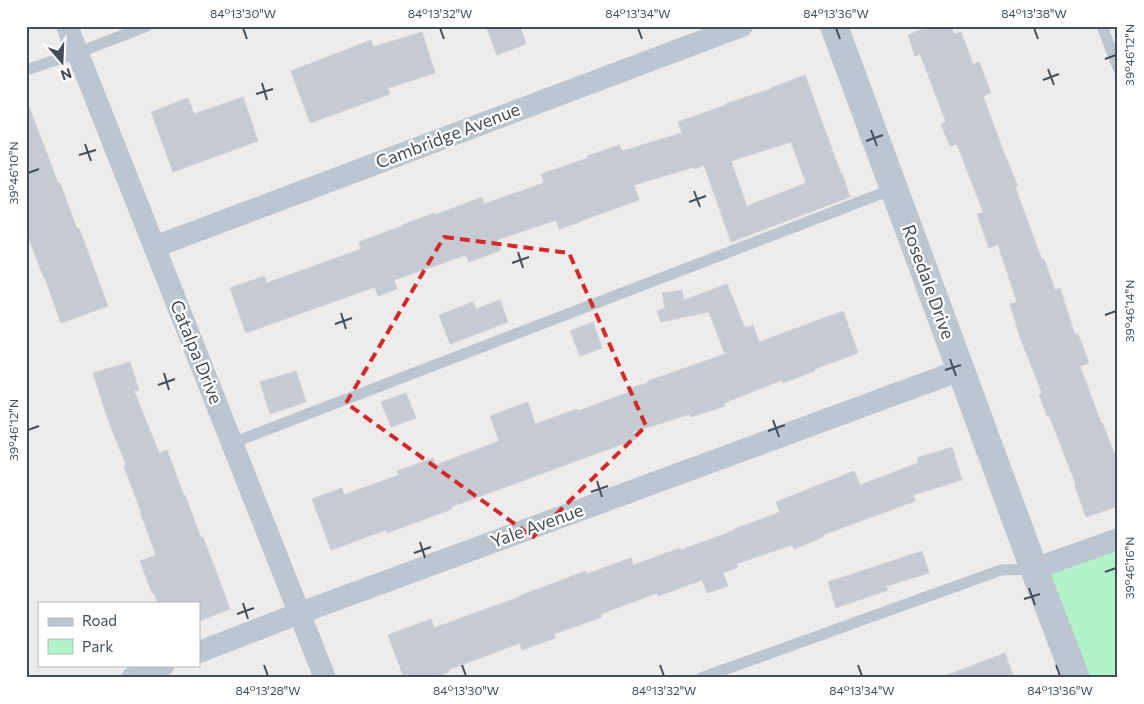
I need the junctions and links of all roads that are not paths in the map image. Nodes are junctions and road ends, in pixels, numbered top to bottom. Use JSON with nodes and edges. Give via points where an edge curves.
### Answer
{"nodes":[{"id":1,"x":67,"y":26,"type":"edge"},
{"id":2,"x":147,"y":26,"type":"edge"},
{"id":3,"x":742,"y":26,"type":"edge"},
{"id":4,"x":834,"y":26,"type":"edge"},
{"id":5,"x":1102,"y":26,"type":"edge"},
{"id":6,"x":77,"y":53,"type":"junction"},
{"id":7,"x":1118,"y":68,"type":"edge"},
{"id":8,"x":26,"y":70,"type":"edge"},
{"id":9,"x":893,"y":189,"type":"junction"},
{"id":10,"x":154,"y":247,"type":"junction"},
{"id":11,"x":961,"y":370,"type":"junction"},
{"id":12,"x":232,"y":443,"type":"junction"},
{"id":13,"x":1118,"y":539,"type":"edge"},
{"id":14,"x":1034,"y":570,"type":"junction"},
{"id":15,"x":300,"y":613,"type":"junction"},
{"id":16,"x":200,"y":652,"type":"edge"},
{"id":17,"x":162,"y":666,"type":"edge"},
{"id":18,"x":132,"y":678,"type":"edge"},
{"id":19,"x":325,"y":678,"type":"edge"},
{"id":20,"x":701,"y":678,"type":"edge"},
{"id":21,"x":1076,"y":678,"type":"edge"}],
"edges":[{"from":1,"to":6,"type":"street","name":"Catalpa Drive"},
{"from":2,"to":6,"type":"lane"},
{"from":3,"to":10,"type":"street","name":"Cambridge Avenue"},
{"from":4,"to":9,"type":"street","name":"Rosedale Drive"},
{"from":5,"to":7,"type":"lane"},
{"from":6,"to":8,"type":"lane"},
{"from":6,"to":10,"type":"street","name":"Catalpa Drive"},
{"from":9,"to":11,"type":"street","name":"Rosedale Drive"},
{"from":9,"to":12,"type":"lane"},
{"from":10,"to":12,"type":"street","name":"Catalpa Drive"},
{"from":11,"to":14,"type":"street","name":"Rosedale Drive"},
{"from":11,"to":15,"type":"street","name":"Yale Avenue"},
{"from":12,"to":15,"type":"street","name":"Catalpa Drive"},
{"from":13,"to":14,"type":"street"},
{"from":14,"to":20,"type":"lane","via":[[1001,570]]},
{"from":14,"to":21,"type":"street","name":"Rosedale Drive"},
{"from":15,"to":16,"type":"street","name":"Yale Avenue"},
{"from":15,"to":19,"type":"street","name":"Catalpa Drive"},
{"from":17,"to":18,"type":"street"}]}
